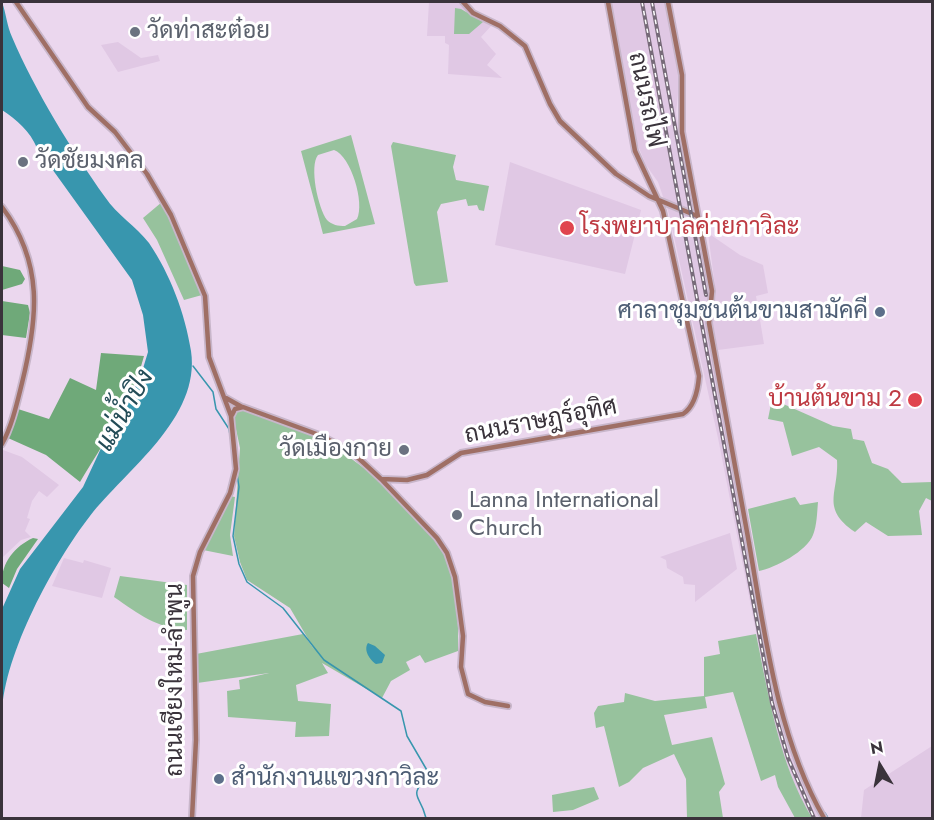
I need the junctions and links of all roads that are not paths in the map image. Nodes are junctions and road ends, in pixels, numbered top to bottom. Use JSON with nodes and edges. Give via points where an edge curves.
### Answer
{"nodes":[{"id":1,"x":16,"y":2,"type":"edge"},
{"id":2,"x":463,"y":2,"type":"edge"},
{"id":3,"x":608,"y":2,"type":"edge"},
{"id":4,"x":668,"y":2,"type":"edge"},
{"id":5,"x":661,"y":202,"type":"junction"},
{"id":6,"x":2,"y":207,"type":"edge"},
{"id":7,"x":698,"y":216,"type":"junction"},
{"id":8,"x":699,"y":376,"type":"joint"},
{"id":9,"x":226,"y":398,"type":"junction"},
{"id":10,"x":243,"y":407,"type":"junction"},
{"id":11,"x":231,"y":416,"type":"junction"},
{"id":12,"x":2,"y":444,"type":"edge"},
{"id":13,"x":381,"y":478,"type":"junction"},
{"id":14,"x":508,"y":706,"type":"dead end"},
{"id":15,"x":192,"y":819,"type":"edge"},
{"id":16,"x":824,"y":819,"type":"edge"}],
"edges":[{"from":1,"to":9,"type":"street","name":"ถนนเชียงใหม่-ลำพูน","via":[[88,107],[115,132],[147,174],[171,215],[205,296],[209,357]]},
{"from":2,"to":5,"type":"street","via":[[473,13],[500,26],[525,46],[550,104],[567,128],[616,174]]},
{"from":3,"to":5,"type":"street","name":"ถนนรถไฟ","via":[[635,151]]},
{"from":4,"to":7,"type":"street","via":[[682,75],[682,132]]},
{"from":5,"to":7,"type":"street"},
{"from":5,"to":8,"type":"street","name":"ถนนรถไฟ"},
{"from":6,"to":12,"type":"street","via":[[31,265],[34,323],[16,406]]},
{"from":7,"to":16,"type":"street","via":[[712,291],[709,323],[772,666],[797,761]]},
{"from":8,"to":13,"type":"street","name":"ถนนราษฎร์อุทิศ","via":[[692,403],[683,414],[461,453],[427,476],[407,480]]},
{"from":9,"to":10,"type":"street"},
{"from":9,"to":11,"type":"street","name":"ถนนเชียงใหม่-ลำพูน"},
{"from":10,"to":11,"type":"street","via":[[235,409]]},
{"from":10,"to":13,"type":"street","via":[[322,436],[354,454]]},
{"from":11,"to":15,"type":"street","name":"ถนนเชียงใหม่-ลำพูน","via":[[235,478],[200,552],[193,576],[196,740]]},
{"from":13,"to":14,"type":"street","via":[[437,538],[453,566],[463,636],[461,667],[469,697]]}]}
